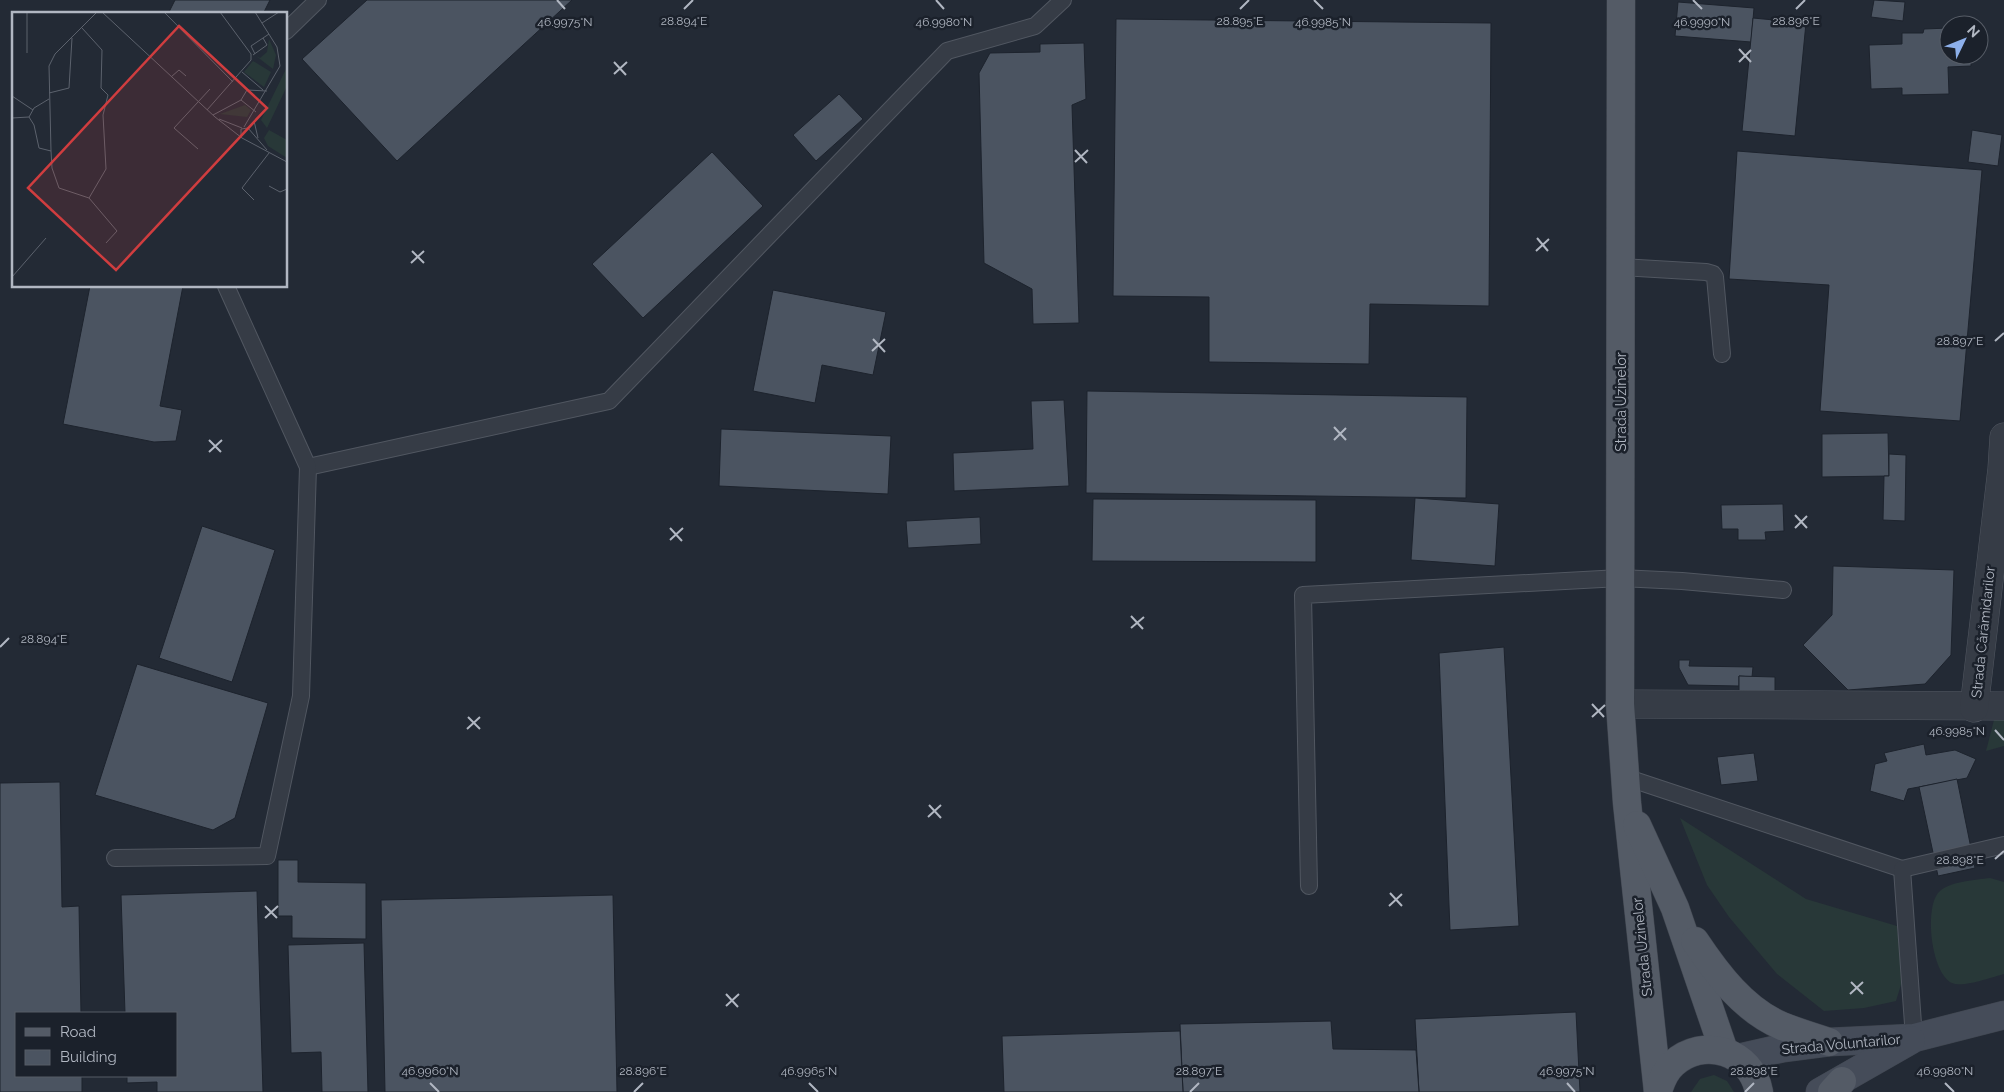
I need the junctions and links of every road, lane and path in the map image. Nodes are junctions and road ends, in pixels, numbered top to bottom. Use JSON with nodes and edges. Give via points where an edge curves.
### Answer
{"nodes":[{"id":1,"x":318,"y":0,"type":"edge"},
{"id":2,"x":1063,"y":0,"type":"edge"},
{"id":3,"x":1621,"y":0,"type":"edge"},
{"id":4,"x":288,"y":30,"type":"edge"},
{"id":5,"x":1621,"y":267,"type":"junction"},
{"id":6,"x":227,"y":288,"type":"edge"},
{"id":7,"x":1722,"y":354,"type":"dead end"},
{"id":8,"x":2004,"y":436,"type":"edge"},
{"id":9,"x":308,"y":467,"type":"junction"},
{"id":10,"x":1620,"y":578,"type":"junction"},
{"id":11,"x":1783,"y":590,"type":"dead end"},
{"id":12,"x":1620,"y":704,"type":"junction"},
{"id":13,"x":2004,"y":706,"type":"edge"},
{"id":14,"x":1974,"y":708,"type":"junction"},
{"id":15,"x":1626,"y":790,"type":"junction"},
{"id":16,"x":2004,"y":845,"type":"edge"},
{"id":17,"x":115,"y":858,"type":"dead end"},
{"id":18,"x":1902,"y":870,"type":"junction"},
{"id":19,"x":1310,"y":886,"type":"dead end"},
{"id":20,"x":1675,"y":908,"type":"junction"},
{"id":21,"x":2004,"y":1015,"type":"edge"},
{"id":22,"x":1914,"y":1038,"type":"junction"},
{"id":23,"x":1829,"y":1042,"type":"junction"},
{"id":24,"x":1731,"y":1055,"type":"junction"},
{"id":25,"x":1831,"y":1088,"type":"edge"},
{"id":26,"x":1658,"y":1091,"type":"edge"},
{"id":27,"x":1759,"y":1092,"type":"edge"}],
"edges":[{"from":1,"to":4,"type":"lane"},
{"from":2,"to":9,"type":"lane","via":[[1035,26],[947,51],[609,401]]},
{"from":3,"to":5,"type":"main road","name":"Strada Uzinelor"},
{"from":5,"to":7,"type":"lane","via":[[1713,274]]},
{"from":5,"to":10,"type":"main road","name":"Strada Uzinelor"},
{"from":6,"to":9,"type":"lane"},
{"from":8,"to":14,"type":"street","name":"Strada Cărămidarilor"},
{"from":9,"to":17,"type":"lane","via":[[301,696],[267,856]]},
{"from":10,"to":11,"type":"lane"},
{"from":10,"to":12,"type":"main road","name":"Strada Uzinelor"},
{"from":10,"to":19,"type":"lane","via":[[1303,594]]},
{"from":12,"to":14,"type":"street"},
{"from":12,"to":15,"type":"main road","name":"Strada Uzinelor"},
{"from":13,"to":14,"type":"street"},
{"from":15,"to":18,"type":"lane"},
{"from":15,"to":20,"type":"main road","name":"Strada Uzinelor"},
{"from":15,"to":26,"type":"main road","name":"Strada Uzinelor"},
{"from":16,"to":18,"type":"lane"},
{"from":18,"to":22,"type":"lane"},
{"from":20,"to":23,"type":"main road","via":[[1702,951],[1746,1004],[1781,1026]]},
{"from":20,"to":24,"type":"main road","name":"Strada Uzinelor"},
{"from":21,"to":22,"type":"main road","name":"Strada Voluntarilor"},
{"from":22,"to":23,"type":"main road","name":"Strada Voluntarilor"},
{"from":22,"to":25,"type":"main road","name":"Strada Voluntarilor"},
{"from":23,"to":24,"type":"main road","name":"Strada Voluntarilor"},
{"from":24,"to":26,"type":"main road","via":[[1710,1049],[1695,1050],[1682,1056],[1667,1071]]},
{"from":24,"to":27,"type":"main road","name":"Strada Uzinelor","via":[[1750,1070]]}]}
